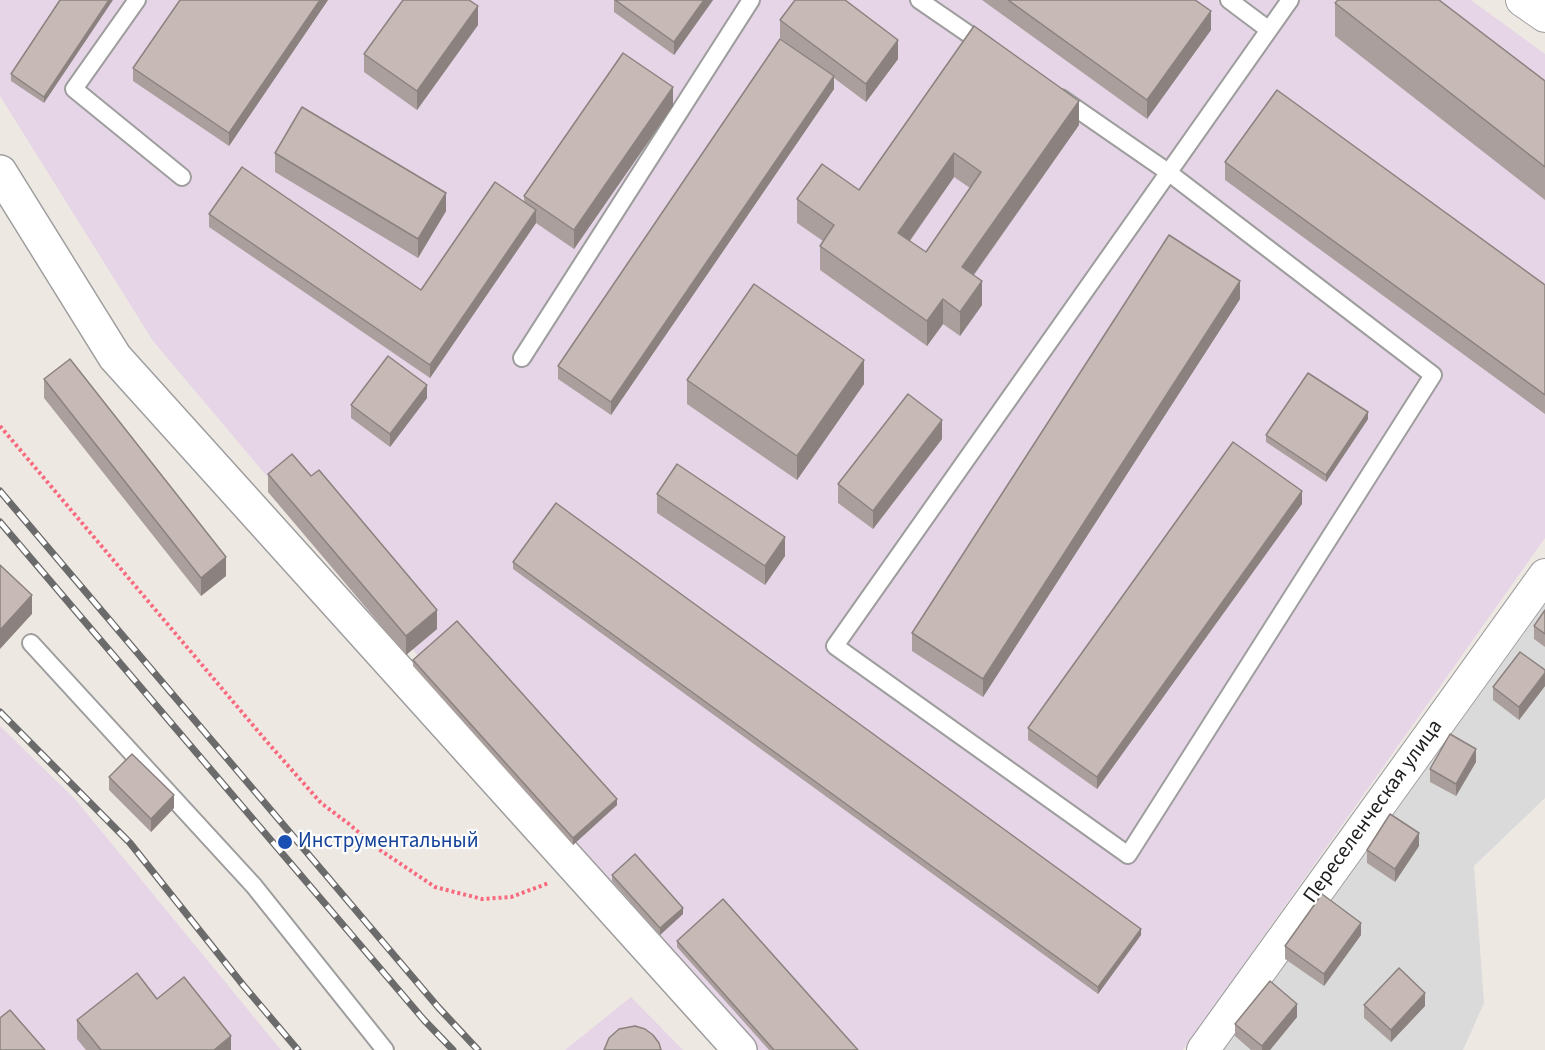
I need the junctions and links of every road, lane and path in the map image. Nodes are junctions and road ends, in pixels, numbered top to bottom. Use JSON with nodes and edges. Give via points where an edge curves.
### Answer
{"nodes":[{"id":1,"x":137,"y":0,"type":"edge"},
{"id":2,"x":751,"y":0,"type":"edge"},
{"id":3,"x":919,"y":0,"type":"edge"},
{"id":4,"x":1229,"y":0,"type":"edge"},
{"id":5,"x":1290,"y":0,"type":"edge"},
{"id":6,"x":1522,"y":0,"type":"edge"},
{"id":7,"x":1545,"y":16,"type":"edge"},
{"id":8,"x":1269,"y":30,"type":"junction"},
{"id":9,"x":996,"y":53,"type":"edge"},
{"id":10,"x":1044,"y":86,"type":"edge"},
{"id":11,"x":0,"y":172,"type":"edge"},
{"id":12,"x":1168,"y":172,"type":"junction"},
{"id":13,"x":182,"y":177,"type":"dead end"},
{"id":14,"x":522,"y":358,"type":"dead end"},
{"id":15,"x":0,"y":426,"type":"edge"},
{"id":16,"x":1545,"y":575,"type":"edge"},
{"id":17,"x":31,"y":643,"type":"dead end"},
{"id":18,"x":578,"y":871,"type":"junction"},
{"id":19,"x":385,"y":1050,"type":"edge"},
{"id":20,"x":740,"y":1050,"type":"edge"},
{"id":21,"x":1203,"y":1050,"type":"edge"}],
"edges":[{"from":1,"to":13,"type":"lane","via":[[74,89]]},
{"from":2,"to":14,"type":"lane"},
{"from":3,"to":9,"type":"lane"},
{"from":4,"to":8,"type":"lane"},
{"from":5,"to":8,"type":"lane"},
{"from":6,"to":7,"type":"street"},
{"from":8,"to":12,"type":"lane"},
{"from":10,"to":12,"type":"lane"},
{"from":11,"to":18,"type":"street","via":[[115,357]]},
{"from":12,"to":12,"type":"lane","via":[[835,646],[1128,855],[1433,375]]},
{"from":15,"to":18,"type":"path","via":[[321,803],[377,848],[435,887],[482,899],[511,897]]},
{"from":16,"to":21,"type":"street","name":"Переселенческая улица"},
{"from":17,"to":19,"type":"lane","via":[[254,886]]},
{"from":18,"to":20,"type":"street"}]}
